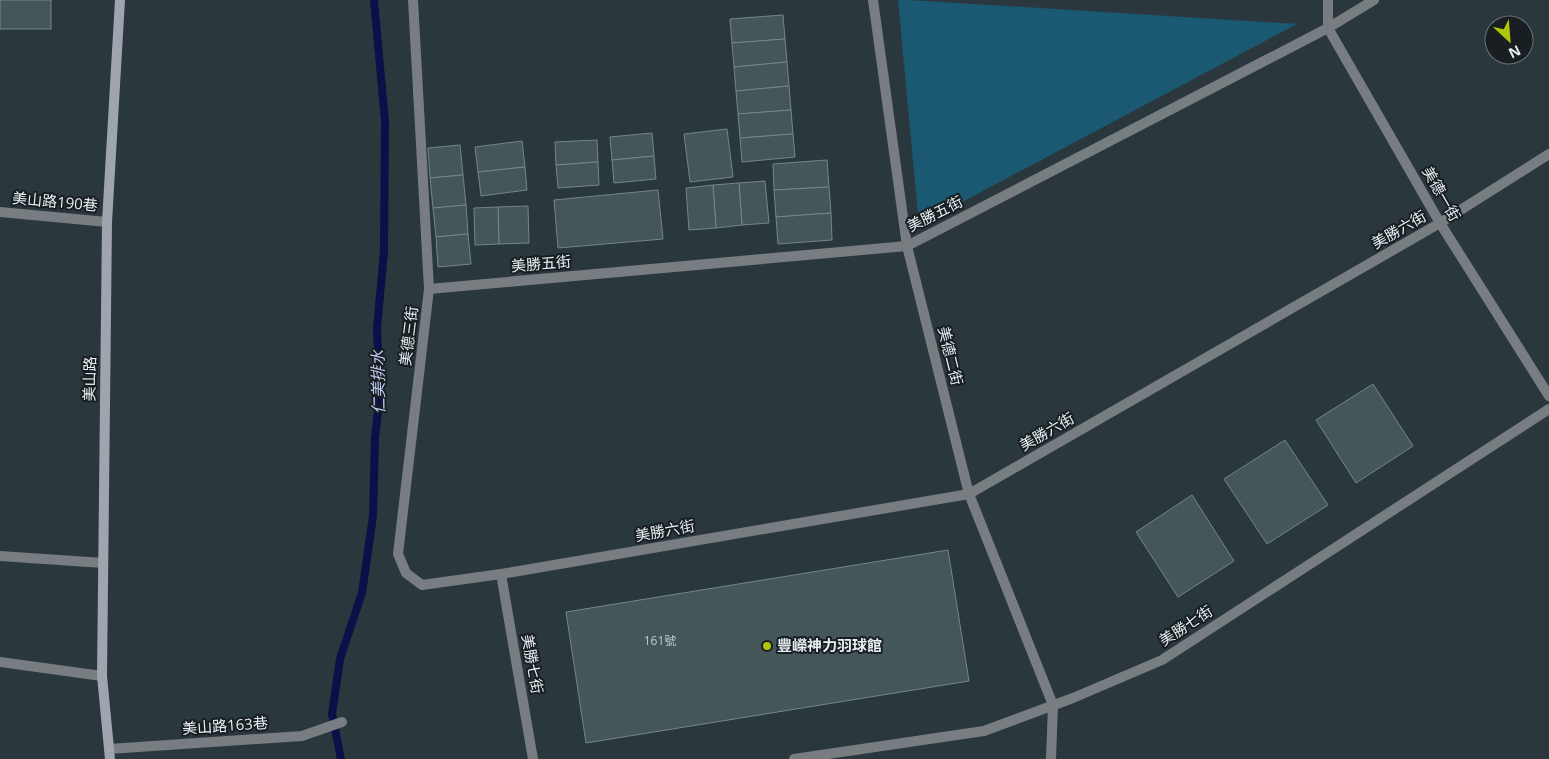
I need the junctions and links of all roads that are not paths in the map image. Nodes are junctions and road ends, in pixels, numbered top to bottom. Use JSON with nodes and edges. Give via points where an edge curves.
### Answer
{"nodes":[{"id":1,"x":120,"y":0,"type":"edge"},
{"id":2,"x":413,"y":0,"type":"edge"},
{"id":3,"x":873,"y":0,"type":"edge"},
{"id":4,"x":1328,"y":0,"type":"edge"},
{"id":5,"x":1374,"y":0,"type":"edge"},
{"id":6,"x":1328,"y":28,"type":"junction"},
{"id":7,"x":1549,"y":154,"type":"edge"},
{"id":8,"x":0,"y":212,"type":"edge"},
{"id":9,"x":107,"y":222,"type":"junction"},
{"id":10,"x":1440,"y":223,"type":"junction"},
{"id":11,"x":906,"y":246,"type":"junction"},
{"id":12,"x":429,"y":289,"type":"junction"},
{"id":13,"x":1549,"y":396,"type":"edge"},
{"id":14,"x":1549,"y":409,"type":"edge"},
{"id":15,"x":968,"y":494,"type":"junction"},
{"id":16,"x":0,"y":556,"type":"edge"},
{"id":17,"x":103,"y":563,"type":"junction"},
{"id":18,"x":502,"y":574,"type":"junction"},
{"id":19,"x":0,"y":662,"type":"edge"},
{"id":20,"x":102,"y":676,"type":"junction"},
{"id":21,"x":1053,"y":705,"type":"junction"},
{"id":22,"x":342,"y":722,"type":"dead end"},
{"id":23,"x":109,"y":754,"type":"edge"},
{"id":24,"x":533,"y":759,"type":"edge"},
{"id":25,"x":794,"y":759,"type":"edge"},
{"id":26,"x":1051,"y":759,"type":"edge"}],
"edges":[{"from":1,"to":9,"type":"street","name":"美山路"},
{"from":2,"to":12,"type":"street","name":"美德三街"},
{"from":3,"to":11,"type":"street","name":"美德二街"},
{"from":4,"to":6,"type":"street","name":"美德一街"},
{"from":5,"to":6,"type":"street","name":"美勝五街"},
{"from":6,"to":10,"type":"street","name":"美德一街"},
{"from":6,"to":11,"type":"street","name":"美勝五街"},
{"from":7,"to":10,"type":"street","name":"美勝六街"},
{"from":8,"to":9,"type":"street","name":"美山路190巷"},
{"from":9,"to":17,"type":"street","name":"美山路"},
{"from":10,"to":13,"type":"street","name":"美德一街"},
{"from":10,"to":15,"type":"street","name":"美勝六街"},
{"from":11,"to":12,"type":"street","name":"美勝五街"},
{"from":11,"to":15,"type":"street","name":"美德二街"},
{"from":12,"to":18,"type":"street","name":"美德三街","via":[[398,554],[406,573],[422,585]]},
{"from":14,"to":21,"type":"street","name":"美勝七街","via":[[1162,660]]},
{"from":15,"to":18,"type":"street","name":"美勝六街"},
{"from":15,"to":21,"type":"street","name":"美德二街"},
{"from":16,"to":17,"type":"street"},
{"from":17,"to":20,"type":"street","name":"美山路"},
{"from":18,"to":24,"type":"street","name":"美勝七街"},
{"from":19,"to":20,"type":"street"},
{"from":20,"to":23,"type":"street","name":"美山路"},
{"from":21,"to":25,"type":"street","name":"美勝七街","via":[[984,731]]},
{"from":21,"to":26,"type":"street"},
{"from":22,"to":23,"type":"street","name":"美山路163巷","via":[[302,736]]}]}
